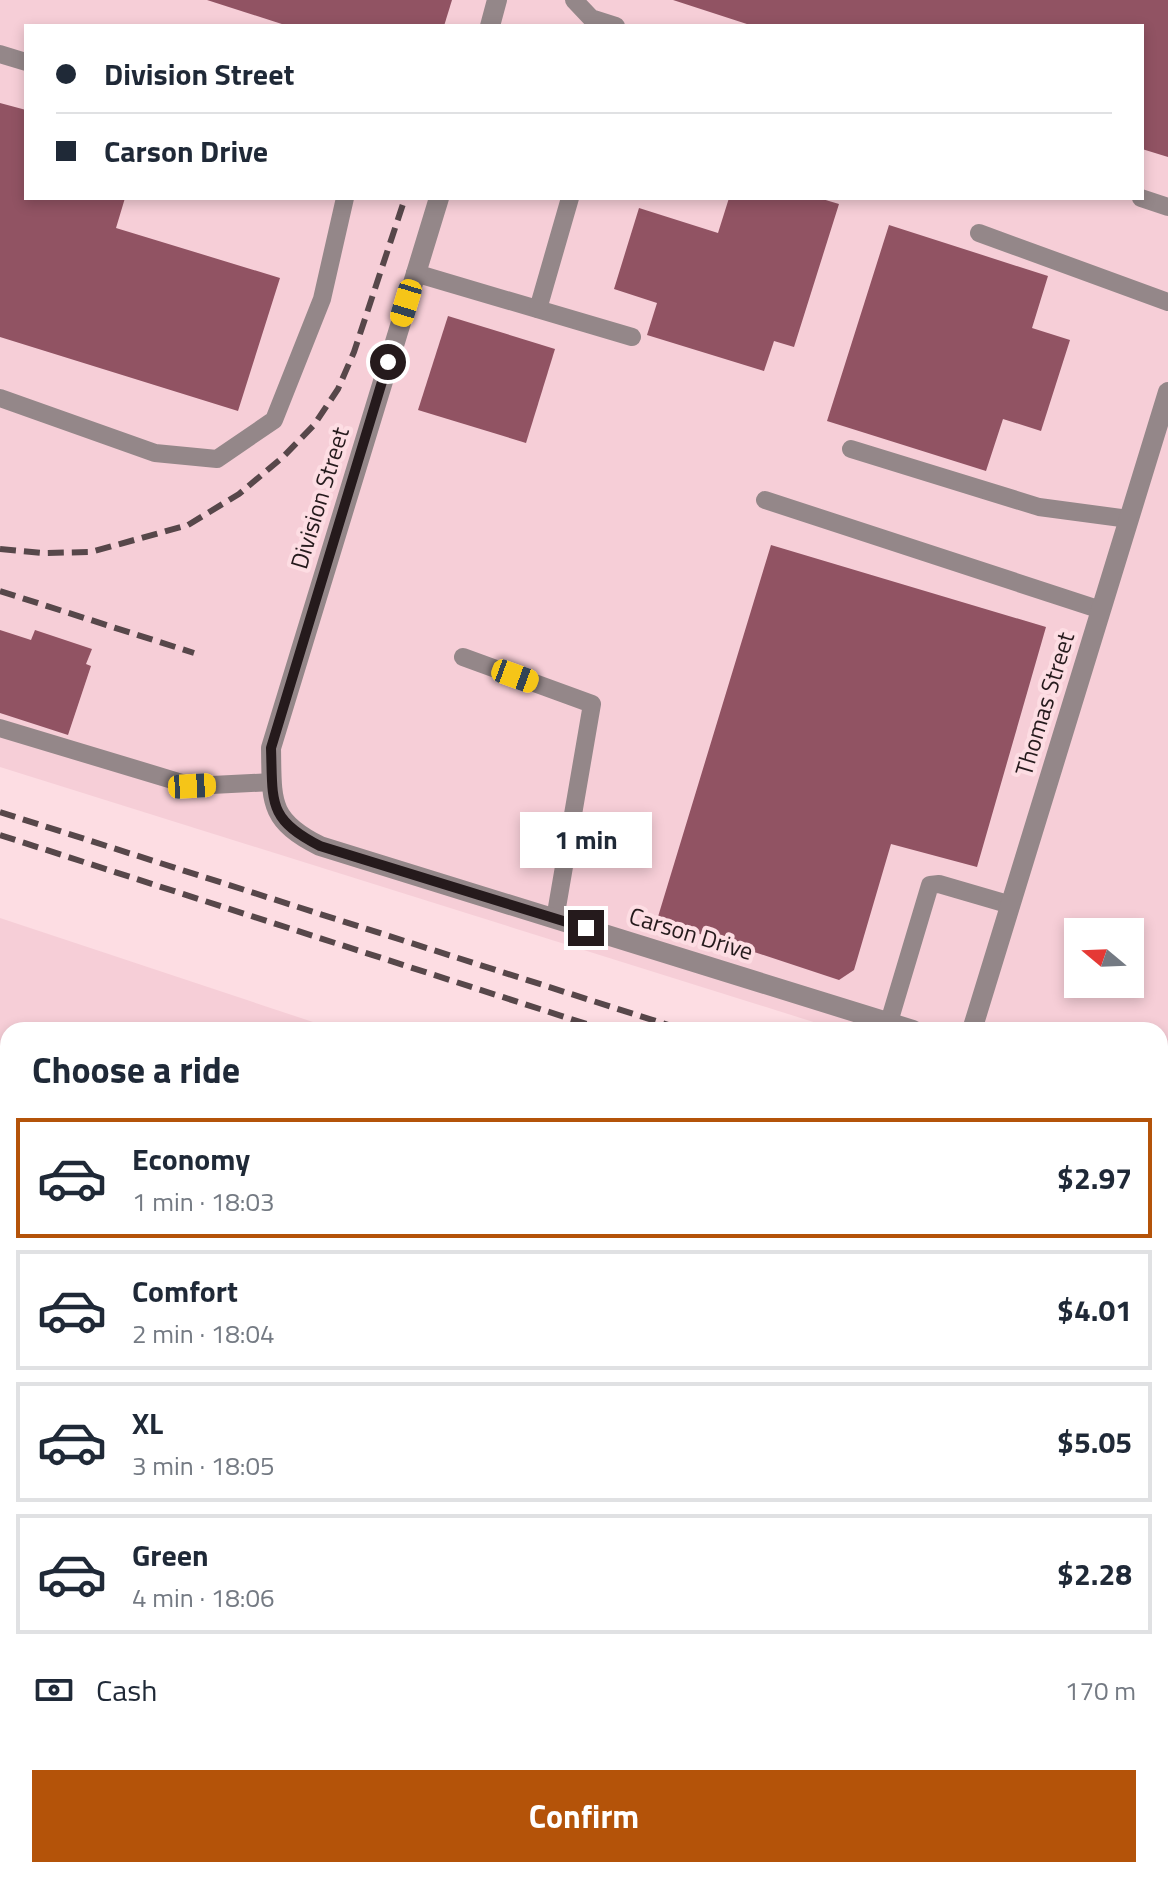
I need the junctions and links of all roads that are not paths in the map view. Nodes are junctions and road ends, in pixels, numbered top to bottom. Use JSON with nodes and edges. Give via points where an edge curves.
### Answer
{"nodes":[{"id":1,"x":497,"y":0,"type":"edge"},
{"id":2,"x":574,"y":0,"type":"edge"},
{"id":3,"x":491,"y":24,"type":"edge"},
{"id":4,"x":610,"y":24,"type":"edge"},
{"id":5,"x":0,"y":54,"type":"edge"},
{"id":6,"x":24,"y":61,"type":"edge"},
{"id":7,"x":1144,"y":199,"type":"edge"},
{"id":8,"x":345,"y":200,"type":"edge"},
{"id":9,"x":438,"y":200,"type":"edge"},
{"id":10,"x":569,"y":200,"type":"edge"},
{"id":11,"x":1168,"y":207,"type":"edge"},
{"id":12,"x":979,"y":233,"type":"dead end"},
{"id":13,"x":415,"y":273,"type":"junction"},
{"id":14,"x":1168,"y":302,"type":"edge"},
{"id":15,"x":538,"y":309,"type":"junction"},
{"id":16,"x":632,"y":337,"type":"dead end"},
{"id":17,"x":1168,"y":392,"type":"edge"},
{"id":18,"x":0,"y":398,"type":"edge"},
{"id":19,"x":851,"y":449,"type":"dead end"},
{"id":20,"x":765,"y":500,"type":"dead end"},
{"id":21,"x":1129,"y":519,"type":"junction"},
{"id":22,"x":1101,"y":610,"type":"junction"},
{"id":23,"x":463,"y":657,"type":"dead end"},
{"id":24,"x":0,"y":728,"type":"edge"},
{"id":25,"x":272,"y":782,"type":"junction"},
{"id":26,"x":278,"y":816,"type":"joint"},
{"id":27,"x":1011,"y":905,"type":"junction"},
{"id":28,"x":555,"y":919,"type":"junction"},
{"id":29,"x":889,"y":1022,"type":"joint"},
{"id":30,"x":974,"y":1022,"type":"edge"}],
"edges":[{"from":1,"to":3,"type":"street"},
{"from":2,"to":4,"type":"lane","via":[[591,18]]},
{"from":5,"to":6,"type":"lane"},
{"from":7,"to":11,"type":"lane"},
{"from":8,"to":18,"type":"lane","via":[[322,299],[274,420],[217,459],[155,453]]},
{"from":9,"to":13,"type":"street","name":"Division Street"},
{"from":10,"to":15,"type":"lane"},
{"from":12,"to":14,"type":"lane"},
{"from":13,"to":15,"type":"lane"},
{"from":13,"to":25,"type":"street","name":"Division Street","via":[[271,748]]},
{"from":15,"to":16,"type":"lane"},
{"from":17,"to":21,"type":"street","name":"Thomas Street"},
{"from":19,"to":21,"type":"lane","via":[[1039,507]]},
{"from":20,"to":22,"type":"lane"},
{"from":21,"to":22,"type":"street","name":"Thomas Street"},
{"from":22,"to":27,"type":"street","name":"Thomas Street"},
{"from":23,"to":28,"type":"lane","via":[[592,704]]},
{"from":24,"to":25,"type":"lane","via":[[192,786]]},
{"from":25,"to":26,"type":"street","name":"Division Street"},
{"from":26,"to":28,"type":"street","name":"Carson Drive","via":[[320,846]]},
{"from":27,"to":29,"type":"lane","via":[[930,885]]},
{"from":27,"to":30,"type":"street","name":"Thomas Street"},
{"from":28,"to":29,"type":"street","name":"Carson Drive"}]}
